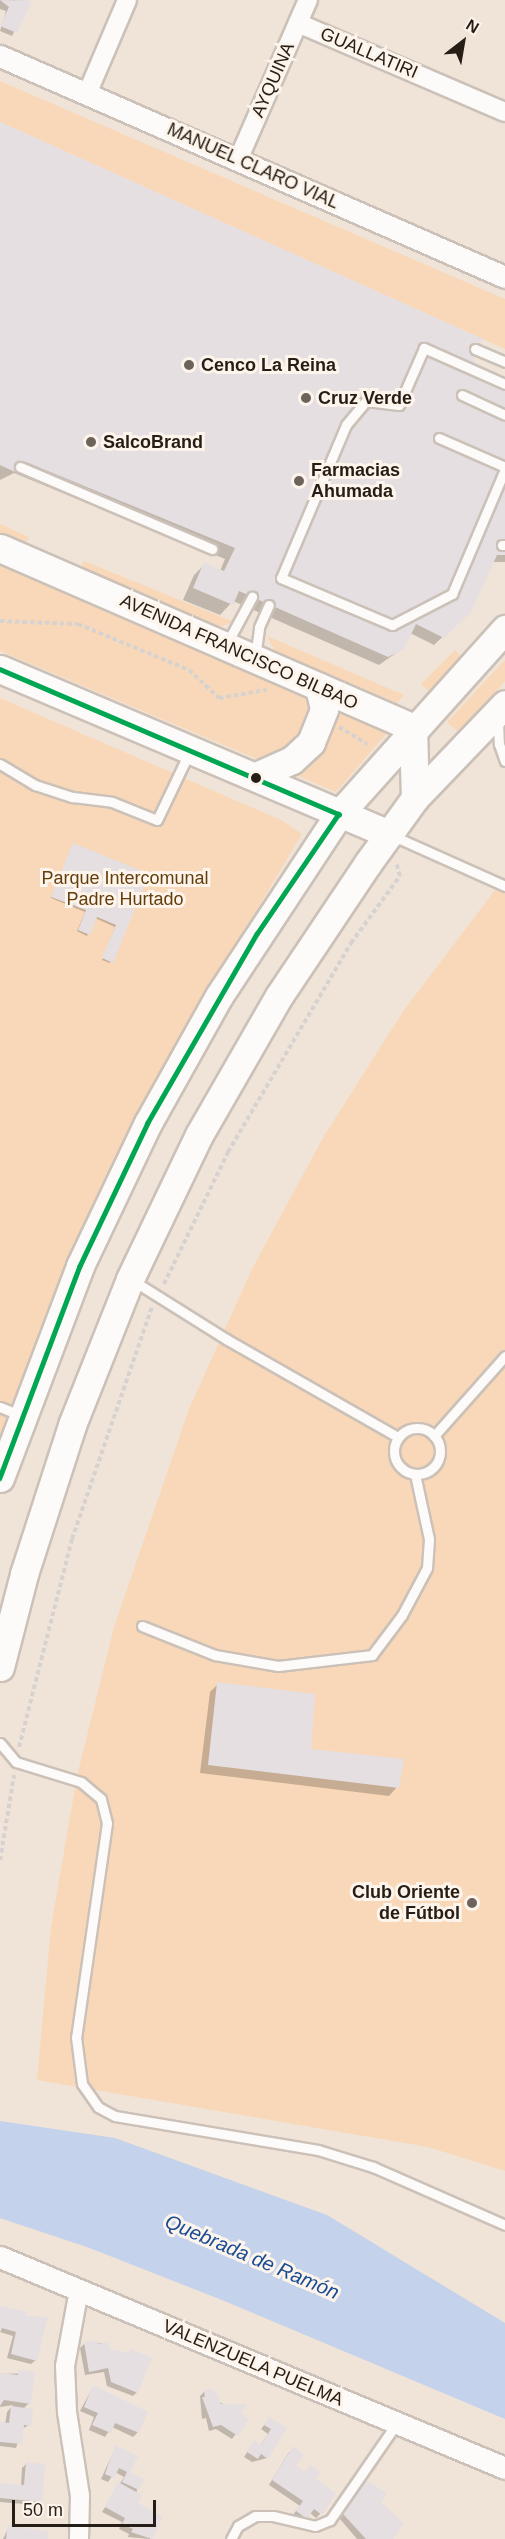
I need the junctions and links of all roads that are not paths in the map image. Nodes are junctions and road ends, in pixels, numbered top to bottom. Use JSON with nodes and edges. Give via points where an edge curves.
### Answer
{"nodes":[{"id":1,"x":128,"y":0,"type":"edge"},
{"id":2,"x":308,"y":0,"type":"edge"},
{"id":3,"x":298,"y":23,"type":"junction"},
{"id":4,"x":0,"y":56,"type":"edge"},
{"id":5,"x":87,"y":94,"type":"junction"},
{"id":6,"x":505,"y":112,"type":"edge"},
{"id":7,"x":238,"y":160,"type":"junction"},
{"id":8,"x":505,"y":277,"type":"edge"},
{"id":9,"x":475,"y":349,"type":"dead end"},
{"id":10,"x":505,"y":362,"type":"edge"},
{"id":11,"x":505,"y":384,"type":"edge"},
{"id":12,"x":462,"y":395,"type":"dead end"},
{"id":13,"x":505,"y":415,"type":"edge"},
{"id":14,"x":439,"y":438,"type":"dead end"},
{"id":15,"x":20,"y":467,"type":"dead end"},
{"id":16,"x":505,"y":468,"type":"edge"},
{"id":17,"x":496,"y":491,"type":"junction"},
{"id":18,"x":505,"y":496,"type":"edge"},
{"id":19,"x":0,"y":548,"type":"edge"},
{"id":20,"x":212,"y":549,"type":"dead end"},
{"id":21,"x":252,"y":597,"type":"dead end"},
{"id":22,"x":269,"y":604,"type":"dead end"},
{"id":23,"x":505,"y":629,"type":"edge"},
{"id":24,"x":225,"y":646,"type":"junction"},
{"id":25,"x":255,"y":660,"type":"junction"},
{"id":26,"x":0,"y":669,"type":"edge"},
{"id":27,"x":321,"y":698,"type":"junction"},
{"id":28,"x":502,"y":707,"type":"edge"},
{"id":29,"x":413,"y":728,"type":"junction"},
{"id":30,"x":192,"y":748,"type":"junction"},
{"id":31,"x":505,"y":761,"type":"edge"},
{"id":32,"x":0,"y":764,"type":"edge"},
{"id":33,"x":256,"y":776,"type":"junction"},
{"id":34,"x":415,"y":798,"type":"junction"},
{"id":35,"x":339,"y":814,"type":"junction"},
{"id":36,"x":389,"y":834,"type":"junction"},
{"id":37,"x":505,"y":886,"type":"edge"},
{"id":38,"x":130,"y":1279,"type":"junction"},
{"id":39,"x":505,"y":1356,"type":"edge"},
{"id":40,"x":9,"y":1415,"type":"edge"},
{"id":41,"x":434,"y":1436,"type":"junction"},
{"id":42,"x":398,"y":1437,"type":"junction"},
{"id":43,"x":415,"y":1474,"type":"junction"},
{"id":44,"x":0,"y":1478,"type":"edge"},
{"id":45,"x":142,"y":1626,"type":"dead end"},
{"id":46,"x":0,"y":1667,"type":"edge"},
{"id":47,"x":0,"y":1743,"type":"edge"},
{"id":48,"x":505,"y":2225,"type":"edge"},
{"id":49,"x":0,"y":2257,"type":"edge"},
{"id":50,"x":79,"y":2290,"type":"junction"},
{"id":51,"x":397,"y":2423,"type":"junction"},
{"id":52,"x":505,"y":2468,"type":"edge"},
{"id":53,"x":79,"y":2539,"type":"edge"},
{"id":54,"x":231,"y":2539,"type":"edge"}],
"edges":[{"from":1,"to":5,"type":"street"},
{"from":2,"to":3,"type":"street","name":"AYQUINA"},
{"from":3,"to":6,"type":"street","name":"GUALLATIRI"},
{"from":3,"to":7,"type":"street","name":"AYQUINA"},
{"from":4,"to":5,"type":"street","name":"MANUEL CLARO VIAL"},
{"from":5,"to":7,"type":"street","name":"MANUEL CLARO VIAL"},
{"from":7,"to":8,"type":"street","name":"MANUEL CLARO VIAL"},
{"from":9,"to":10,"type":"lane"},
{"from":11,"to":17,"type":"lane","via":[[424,348],[399,405],[366,401],[346,425],[281,578],[392,625],[452,594]]},
{"from":12,"to":13,"type":"lane"},
{"from":14,"to":16,"type":"lane"},
{"from":15,"to":20,"type":"lane"},
{"from":16,"to":17,"type":"lane"},
{"from":17,"to":18,"type":"lane"},
{"from":19,"to":24,"type":"main road","name":"AVENIDA FRANCISCO BILBAO"},
{"from":21,"to":24,"type":"lane"},
{"from":22,"to":25,"type":"lane","via":[[259,627]]},
{"from":23,"to":29,"type":"main road"},
{"from":24,"to":25,"type":"main road","name":"AVENIDA FRANCISCO BILBAO"},
{"from":25,"to":27,"type":"main road","name":"AVENIDA FRANCISCO BILBAO"},
{"from":26,"to":30,"type":"main road"},
{"from":27,"to":29,"type":"main road","name":"AVENIDA FRANCISCO BILBAO"},
{"from":27,"to":33,"type":"main road","via":[[318,731],[303,752]]},
{"from":28,"to":31,"type":"lane","via":[[497,733]]},
{"from":28,"to":34,"type":"main road"},
{"from":29,"to":34,"type":"main road"},
{"from":29,"to":35,"type":"main road"},
{"from":30,"to":32,"type":"lane","via":[[157,820],[112,802],[73,797],[35,785]]},
{"from":30,"to":33,"type":"main road"},
{"from":33,"to":35,"type":"main road"},
{"from":34,"to":36,"type":"main road"},
{"from":35,"to":36,"type":"main road"},
{"from":35,"to":40,"type":"main road","via":[[257,934],[148,1124]]},
{"from":36,"to":37,"type":"lane"},
{"from":36,"to":38,"type":"main road","via":[[322,928],[238,1065]]},
{"from":38,"to":42,"type":"lane"},
{"from":38,"to":46,"type":"main road","via":[[46,1499]]},
{"from":39,"to":41,"type":"lane"},
{"from":40,"to":44,"type":"main road"},
{"from":41,"to":42,"type":"lane","via":[[416,1428]]},
{"from":41,"to":43,"type":"lane","via":[[440,1448],[437,1461],[428,1471]]},
{"from":42,"to":43,"type":"lane","via":[[394,1457],[402,1469]]},
{"from":43,"to":45,"type":"lane","via":[[429,1539],[427,1568],[402,1615],[372,1655],[278,1666],[214,1655]]},
{"from":47,"to":48,"type":"lane","via":[[16,1762],[81,1782],[101,1799],[107,1823],[76,2037],[82,2084],[98,2107],[116,2116],[318,2150],[373,2167]]},
{"from":49,"to":50,"type":"street","name":"VALENZUELA PUELMA"},
{"from":50,"to":51,"type":"street","name":"VALENZUELA PUELMA"},
{"from":50,"to":53,"type":"street","via":[[65,2366],[67,2412],[80,2496]]},
{"from":51,"to":52,"type":"street","name":"VALENZUELA PUELMA"},
{"from":51,"to":54,"type":"lane","via":[[330,2520],[315,2526],[255,2516],[238,2526]]}]}
